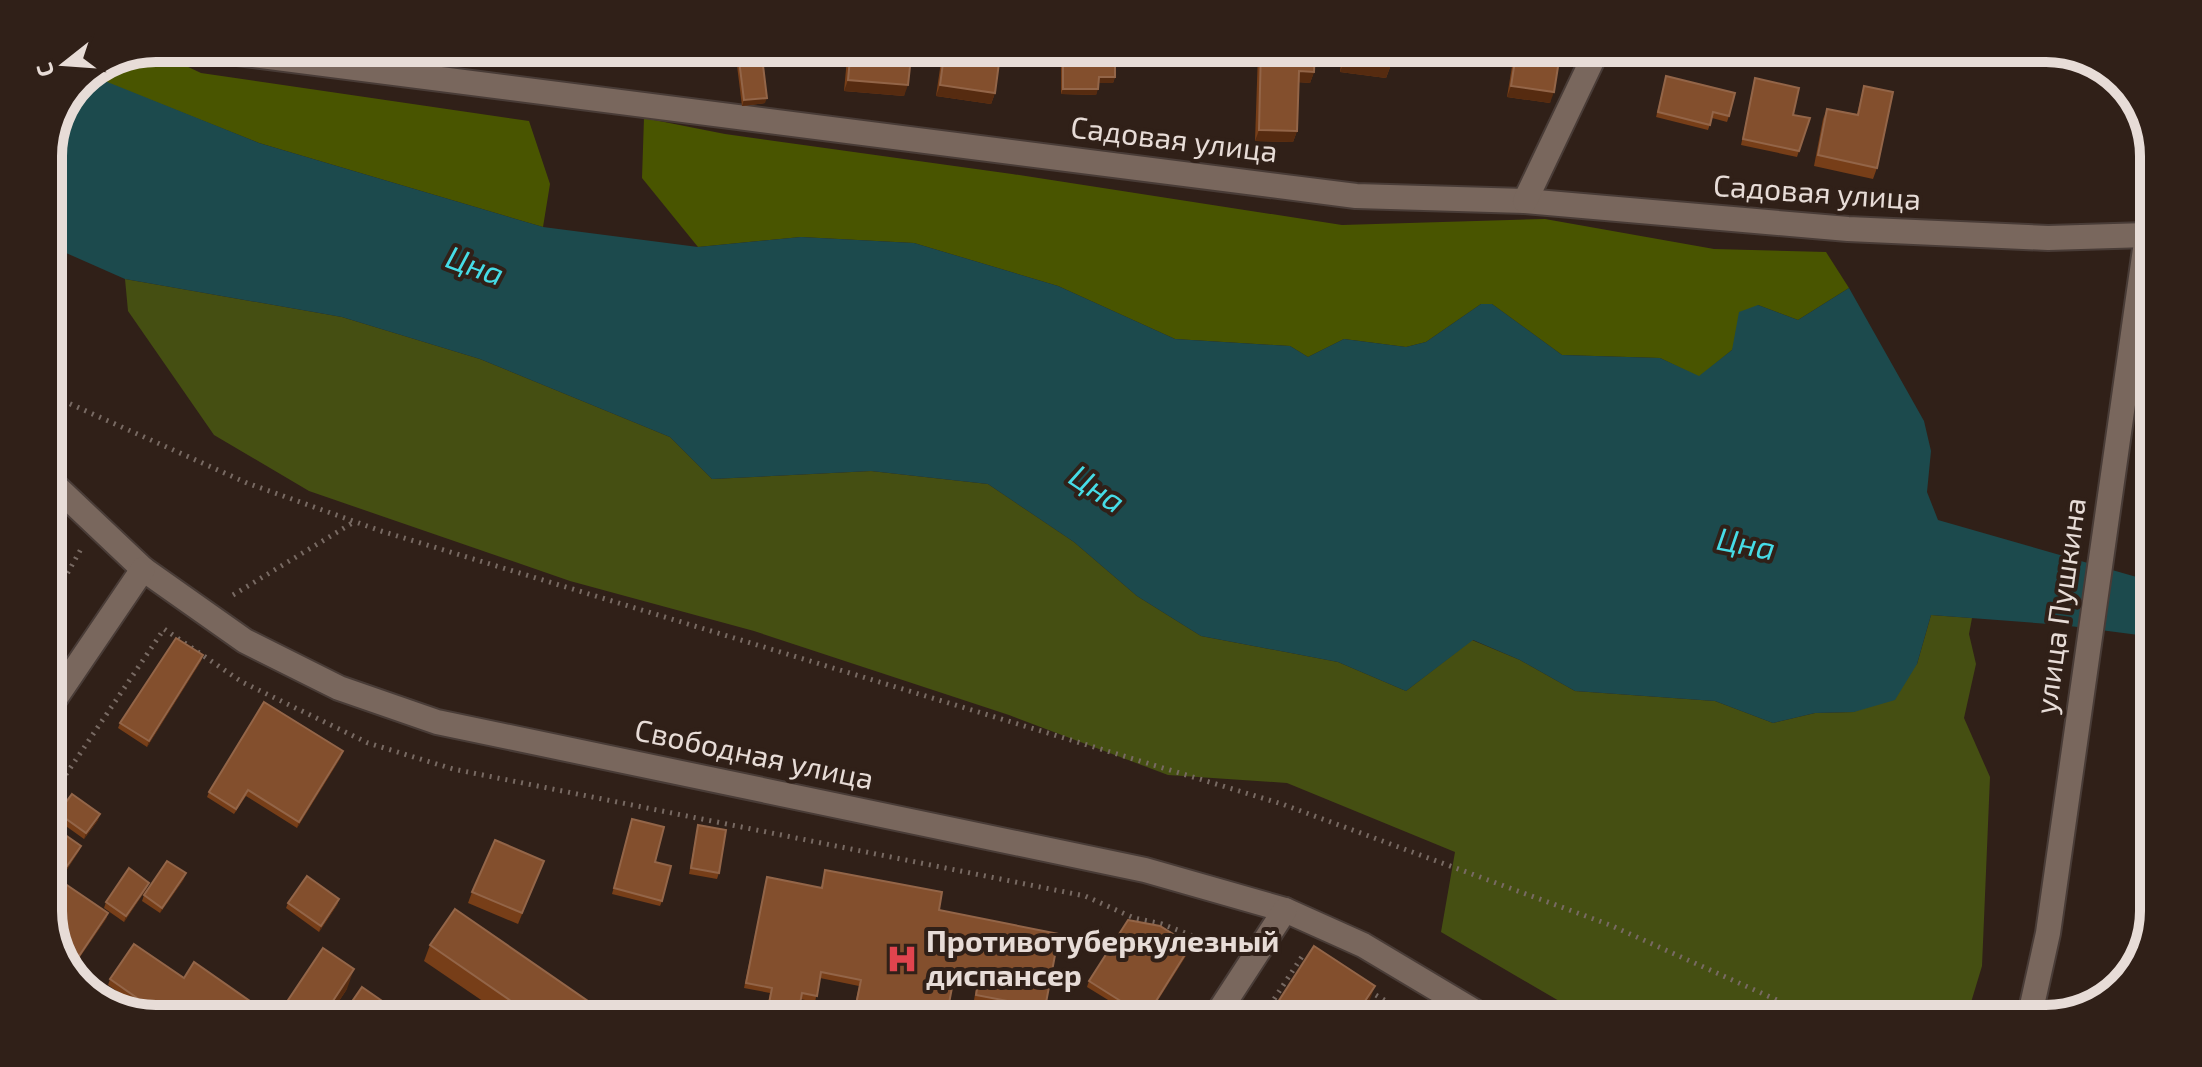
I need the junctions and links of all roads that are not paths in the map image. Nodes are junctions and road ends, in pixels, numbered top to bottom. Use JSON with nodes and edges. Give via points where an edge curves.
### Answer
{"nodes":[{"id":1,"x":308,"y":62,"type":"edge"},
{"id":2,"x":1591,"y":62,"type":"edge"},
{"id":3,"x":1525,"y":201,"type":"junction"},
{"id":4,"x":2140,"y":235,"type":"edge"},
{"id":5,"x":2140,"y":288,"type":"edge"},
{"id":6,"x":62,"y":492,"type":"edge"},
{"id":7,"x":143,"y":569,"type":"junction"},
{"id":8,"x":62,"y":688,"type":"edge"},
{"id":9,"x":1285,"y":910,"type":"junction"},
{"id":10,"x":1223,"y":1005,"type":"edge"},
{"id":11,"x":1464,"y":1005,"type":"edge"},
{"id":12,"x":2032,"y":1005,"type":"edge"}],
"edges":[{"from":1,"to":3,"type":"street","name":"Садовая улица","via":[[1356,196]]},
{"from":2,"to":3,"type":"street"},
{"from":3,"to":4,"type":"street","name":"Садовая улица","via":[[1848,229],[2048,238]]},
{"from":5,"to":12,"type":"street","name":"улица Пушкина","via":[[2048,933]]},
{"from":6,"to":7,"type":"street","name":"Свободная улица"},
{"from":7,"to":8,"type":"street"},
{"from":7,"to":9,"type":"street","name":"Свободная улица","via":[[245,641],[339,688],[437,722],[1145,870]]},
{"from":9,"to":10,"type":"street"},
{"from":9,"to":11,"type":"street","name":"Свободная улица","via":[[1363,945]]}]}
